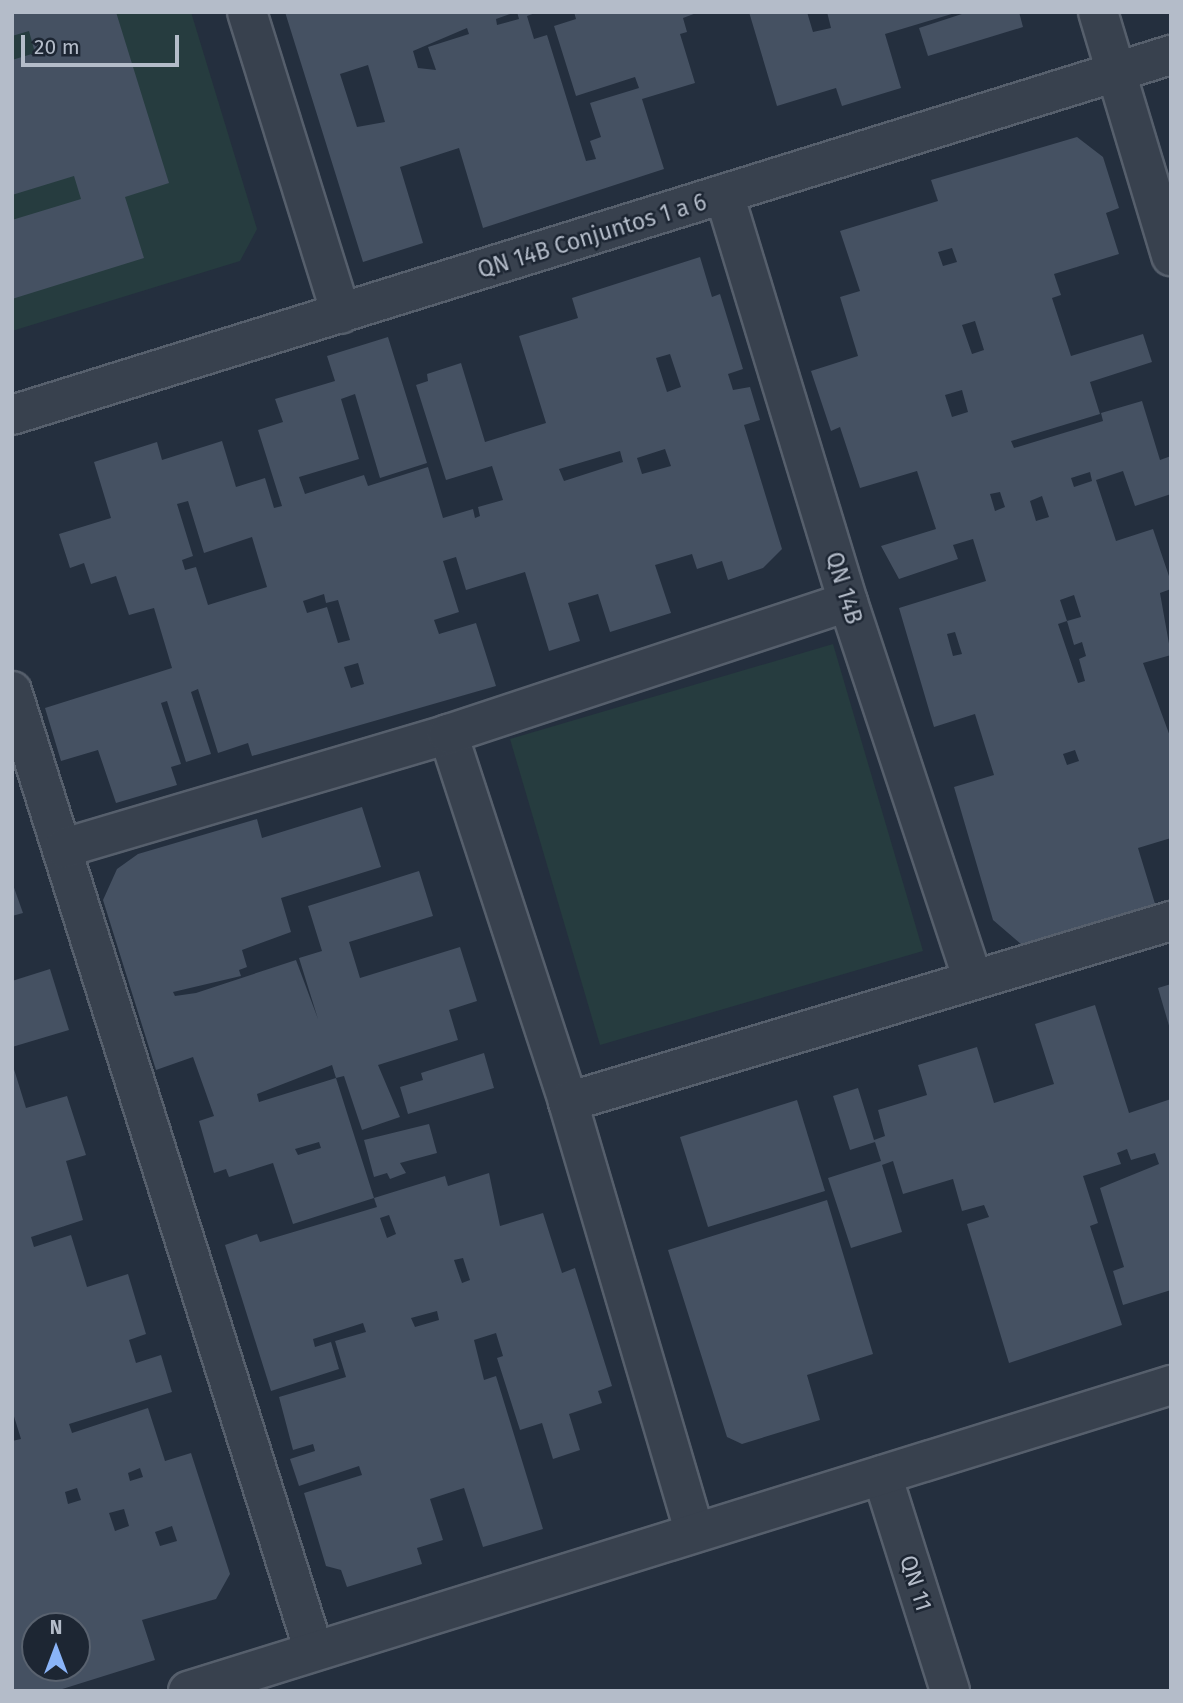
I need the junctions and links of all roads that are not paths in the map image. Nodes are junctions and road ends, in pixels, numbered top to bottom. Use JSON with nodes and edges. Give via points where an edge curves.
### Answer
{"nodes":[{"id":1,"x":247,"y":12,"type":"edge"},
{"id":2,"x":1098,"y":12,"type":"edge"},
{"id":3,"x":1171,"y":55,"type":"edge"},
{"id":4,"x":1116,"y":72,"type":"junction"},
{"id":5,"x":723,"y":194,"type":"junction"},
{"id":6,"x":1171,"y":256,"type":"edge"},
{"id":7,"x":341,"y":314,"type":"junction"},
{"id":8,"x":12,"y":415,"type":"edge"},
{"id":9,"x":848,"y":602,"type":"junction"},
{"id":10,"x":12,"y":691,"type":"edge"},
{"id":11,"x":448,"y":734,"type":"junction"},
{"id":12,"x":64,"y":848,"type":"junction"},
{"id":13,"x":1171,"y":921,"type":"edge"},
{"id":14,"x":973,"y":979,"type":"junction"},
{"id":15,"x":568,"y":1102,"type":"junction"},
{"id":16,"x":1171,"y":1385,"type":"edge"},
{"id":17,"x":882,"y":1475,"type":"junction"},
{"id":18,"x":694,"y":1531,"type":"junction"},
{"id":19,"x":314,"y":1651,"type":"junction"},
{"id":20,"x":188,"y":1691,"type":"edge"},
{"id":21,"x":950,"y":1691,"type":"edge"}],
"edges":[{"from":1,"to":7,"type":"street"},
{"from":2,"to":4,"type":"street"},
{"from":3,"to":4,"type":"street","name":"QN 14B Conjuntos 1 a 6"},
{"from":4,"to":5,"type":"street","name":"QN 14B Conjuntos 1 a 6"},
{"from":4,"to":6,"type":"street"},
{"from":5,"to":7,"type":"street","name":"QN 14B Conjuntos 1 a 6"},
{"from":5,"to":9,"type":"street","name":"QN 14B"},
{"from":7,"to":8,"type":"street","name":"QN 14B Conjuntos 1 a 6"},
{"from":9,"to":11,"type":"street"},
{"from":9,"to":14,"type":"street","name":"QN 14B"},
{"from":10,"to":12,"type":"street"},
{"from":11,"to":12,"type":"street"},
{"from":11,"to":15,"type":"street"},
{"from":12,"to":19,"type":"street"},
{"from":13,"to":14,"type":"street"},
{"from":14,"to":15,"type":"street"},
{"from":15,"to":18,"type":"street"},
{"from":16,"to":17,"type":"street"},
{"from":17,"to":18,"type":"street"},
{"from":17,"to":21,"type":"street","name":"QN 11"},
{"from":18,"to":19,"type":"street"},
{"from":19,"to":20,"type":"street"}]}
